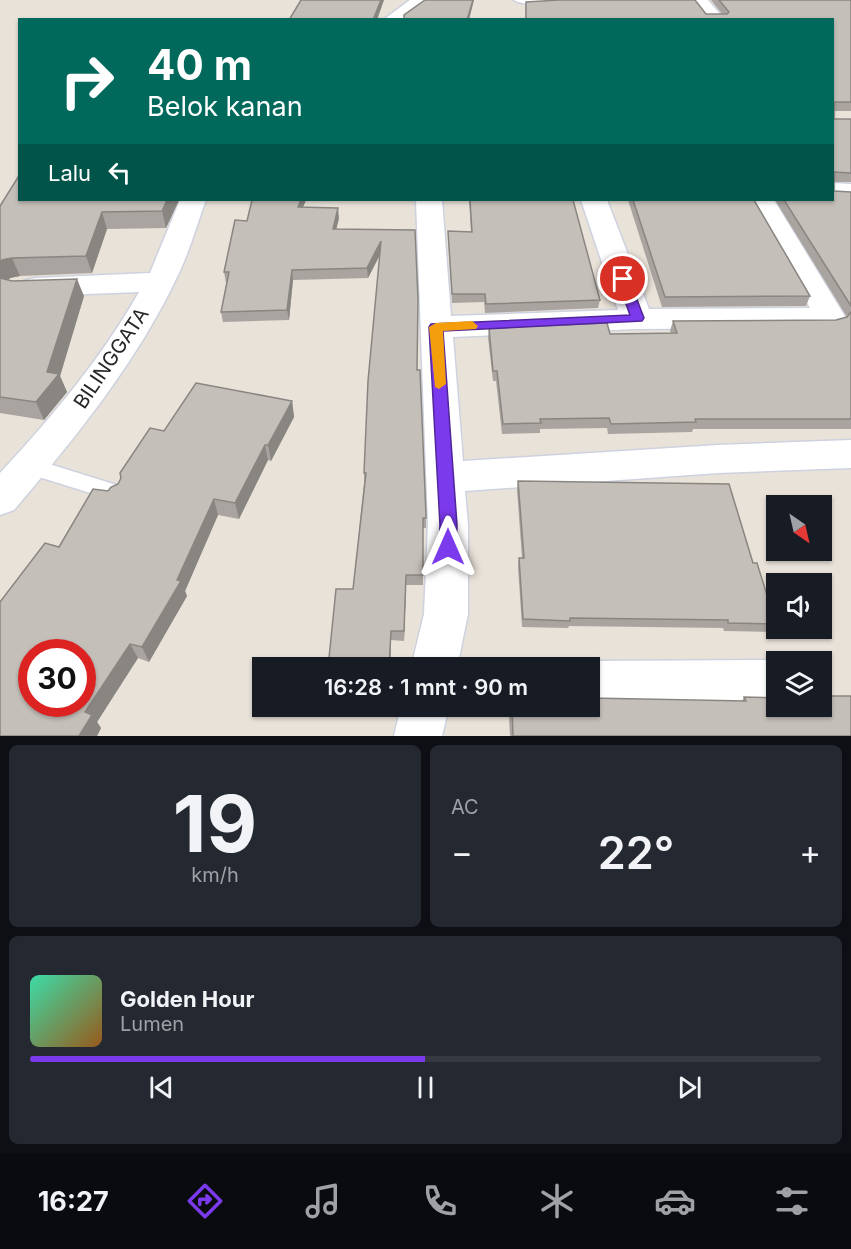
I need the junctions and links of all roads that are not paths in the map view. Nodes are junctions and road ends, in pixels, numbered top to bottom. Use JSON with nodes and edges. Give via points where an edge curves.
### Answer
{"nodes":[{"id":1,"x":422,"y":0,"type":"edge"},
{"id":2,"x":519,"y":0,"type":"edge"},
{"id":3,"x":544,"y":0,"type":"edge"},
{"id":4,"x":699,"y":0,"type":"edge"},
{"id":5,"x":395,"y":18,"type":"edge"},
{"id":6,"x":714,"y":18,"type":"edge"},
{"id":7,"x":834,"y":191,"type":"edge"},
{"id":8,"x":851,"y":192,"type":"edge"},
{"id":9,"x":193,"y":201,"type":"edge"},
{"id":10,"x":429,"y":201,"type":"edge"},
{"id":11,"x":594,"y":201,"type":"edge"},
{"id":12,"x":762,"y":201,"type":"edge"},
{"id":13,"x":160,"y":282,"type":"junction"},
{"id":14,"x":20,"y":287,"type":"edge"},
{"id":15,"x":638,"y":318,"type":"junction"},
{"id":16,"x":841,"y":318,"type":"edge"},
{"id":17,"x":436,"y":327,"type":"junction"},
{"id":18,"x":851,"y":454,"type":"edge"},
{"id":19,"x":30,"y":466,"type":"junction"},
{"id":20,"x":445,"y":477,"type":"junction"},
{"id":21,"x":116,"y":493,"type":"edge"},
{"id":22,"x":0,"y":500,"type":"edge"},
{"id":23,"x":436,"y":657,"type":"edge"},
{"id":24,"x":766,"y":683,"type":"edge"},
{"id":25,"x":600,"y":684,"type":"edge"},
{"id":26,"x":422,"y":717,"type":"edge"},
{"id":27,"x":418,"y":736,"type":"edge"}],
"edges":[{"from":1,"to":5,"type":"street"},
{"from":2,"to":3,"type":"lane"},
{"from":4,"to":6,"type":"street"},
{"from":7,"to":8,"type":"street"},
{"from":9,"to":13,"type":"street","name":"BILINGGATA"},
{"from":10,"to":17,"type":"street"},
{"from":11,"to":15,"type":"street"},
{"from":12,"to":16,"type":"street"},
{"from":13,"to":14,"type":"street"},
{"from":13,"to":19,"type":"street","name":"BILINGGATA","via":[[114,362]]},
{"from":15,"to":16,"type":"street"},
{"from":15,"to":17,"type":"street"},
{"from":17,"to":20,"type":"street"},
{"from":18,"to":20,"type":"street"},
{"from":19,"to":21,"type":"lane"},
{"from":19,"to":22,"type":"street","name":"BILINGGATA"},
{"from":20,"to":23,"type":"street","via":[[446,614]]},
{"from":24,"to":25,"type":"street"},
{"from":26,"to":27,"type":"street"}]}
